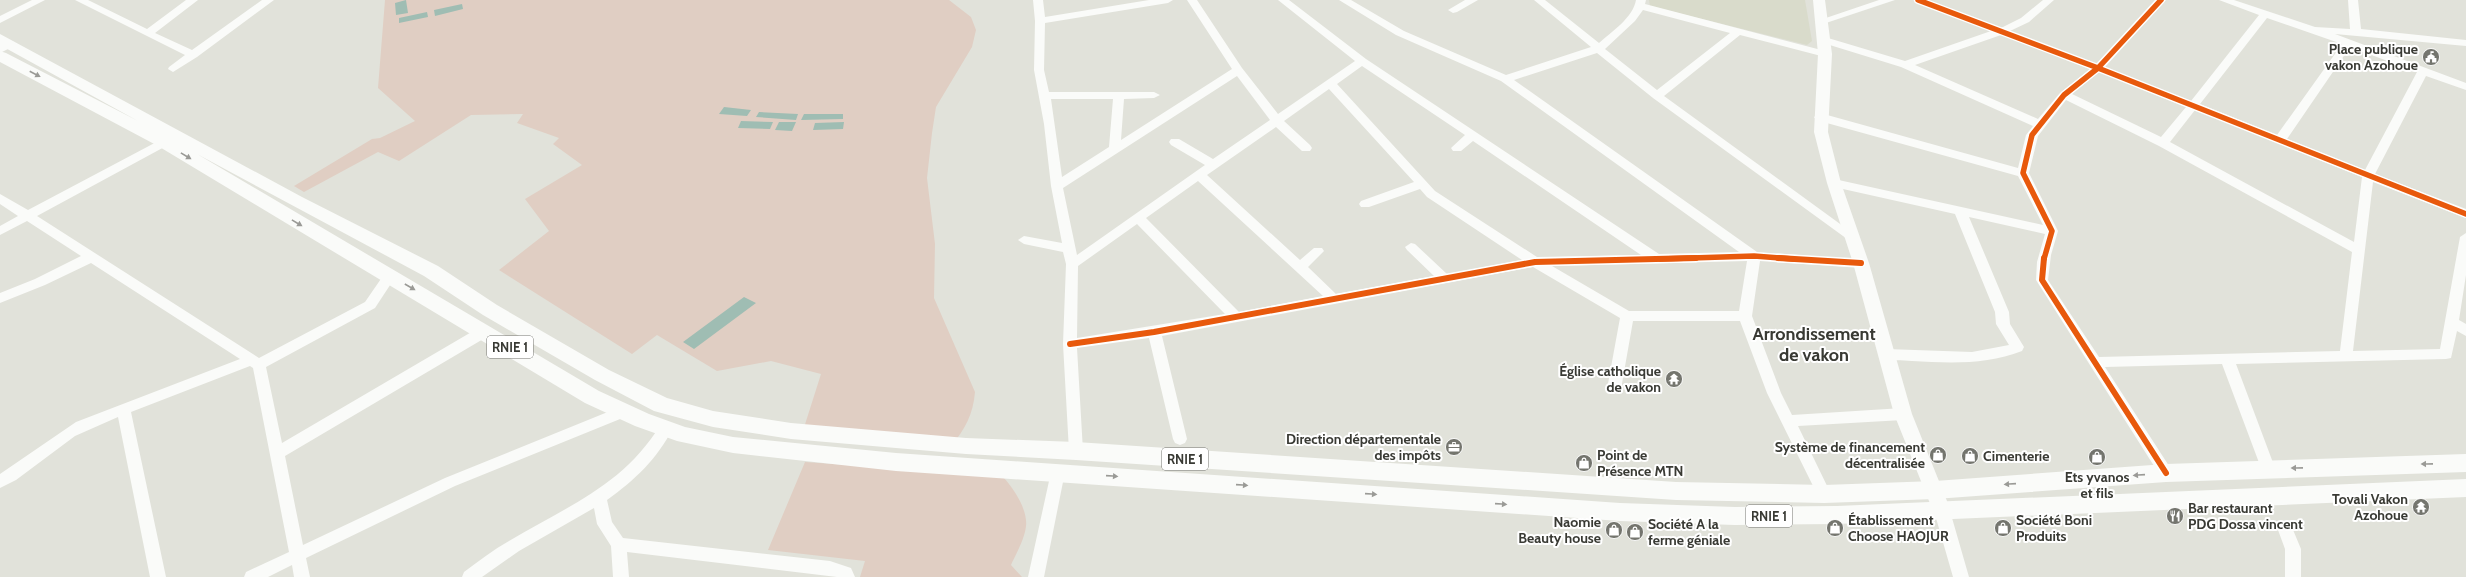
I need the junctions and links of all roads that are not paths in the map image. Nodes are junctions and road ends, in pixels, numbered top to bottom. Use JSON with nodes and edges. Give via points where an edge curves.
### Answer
{"nodes":[{"id":1,"x":40,"y":0,"type":"edge"},
{"id":2,"x":80,"y":0,"type":"edge"},
{"id":3,"x":193,"y":0,"type":"edge"},
{"id":4,"x":268,"y":0,"type":"edge"},
{"id":5,"x":1038,"y":0,"type":"edge"},
{"id":6,"x":1168,"y":0,"type":"edge"},
{"id":7,"x":1192,"y":0,"type":"edge"},
{"id":8,"x":1283,"y":0,"type":"edge"},
{"id":9,"x":1344,"y":0,"type":"edge"},
{"id":10,"x":1474,"y":0,"type":"edge"},
{"id":11,"x":1539,"y":0,"type":"edge"},
{"id":12,"x":1818,"y":0,"type":"edge"},
{"id":13,"x":1890,"y":0,"type":"edge"},
{"id":14,"x":1918,"y":0,"type":"edge"},
{"id":15,"x":2050,"y":0,"type":"edge"},
{"id":16,"x":2161,"y":0,"type":"edge"},
{"id":17,"x":2224,"y":0,"type":"edge"},
{"id":18,"x":2259,"y":0,"type":"edge"},
{"id":19,"x":2353,"y":0,"type":"edge"},
{"id":20,"x":1131,"y":3,"type":"edge"},
{"id":21,"x":1641,"y":3,"type":"edge"},
{"id":22,"x":1453,"y":10,"type":"dead end"},
{"id":23,"x":2261,"y":12,"type":"junction"},
{"id":24,"x":0,"y":20,"type":"edge"},
{"id":25,"x":1040,"y":21,"type":"junction"},
{"id":26,"x":1822,"y":21,"type":"junction"},
{"id":27,"x":2314,"y":30,"type":"junction"},
{"id":28,"x":2002,"y":31,"type":"junction"},
{"id":29,"x":1737,"y":32,"type":"junction"},
{"id":30,"x":2356,"y":32,"type":"junction"},
{"id":31,"x":148,"y":33,"type":"junction"},
{"id":32,"x":2348,"y":43,"type":"junction"},
{"id":33,"x":2466,"y":43,"type":"edge"},
{"id":34,"x":2,"y":47,"type":"edge"},
{"id":35,"x":1824,"y":47,"type":"junction"},
{"id":36,"x":1600,"y":48,"type":"junction"},
{"id":37,"x":193,"y":56,"type":"junction"},
{"id":38,"x":1362,"y":61,"type":"junction"},
{"id":39,"x":1905,"y":65,"type":"junction"},
{"id":40,"x":2098,"y":68,"type":"junction"},
{"id":41,"x":173,"y":69,"type":"dead end"},
{"id":42,"x":1238,"y":70,"type":"junction"},
{"id":43,"x":2423,"y":71,"type":"junction"},
{"id":44,"x":1505,"y":80,"type":"junction"},
{"id":45,"x":1331,"y":84,"type":"junction"},
{"id":46,"x":2466,"y":87,"type":"edge"},
{"id":47,"x":1119,"y":95,"type":"junction"},
{"id":48,"x":1154,"y":95,"type":"dead end"},
{"id":49,"x":2064,"y":95,"type":"junction"},
{"id":50,"x":1045,"y":96,"type":"junction"},
{"id":51,"x":1657,"y":96,"type":"junction"},
{"id":52,"x":2193,"y":107,"type":"junction"},
{"id":53,"x":1820,"y":117,"type":"junction"},
{"id":54,"x":1277,"y":121,"type":"junction"},
{"id":55,"x":2039,"y":124,"type":"junction"},
{"id":56,"x":1472,"y":135,"type":"junction"},
{"id":57,"x":2279,"y":141,"type":"junction"},
{"id":58,"x":164,"y":142,"type":"junction"},
{"id":59,"x":1174,"y":142,"type":"dead end"},
{"id":60,"x":2163,"y":143,"type":"junction"},
{"id":61,"x":1306,"y":148,"type":"dead end"},
{"id":62,"x":1457,"y":148,"type":"dead end"},
{"id":63,"x":1115,"y":149,"type":"junction"},
{"id":64,"x":1214,"y":165,"type":"junction"},
{"id":65,"x":2023,"y":173,"type":"junction"},
{"id":66,"x":1199,"y":175,"type":"junction"},
{"id":67,"x":2368,"y":176,"type":"junction"},
{"id":68,"x":1834,"y":183,"type":"junction"},
{"id":69,"x":1421,"y":184,"type":"junction"},
{"id":70,"x":1057,"y":186,"type":"junction"},
{"id":71,"x":0,"y":198,"type":"edge"},
{"id":72,"x":1365,"y":204,"type":"dead end"},
{"id":73,"x":1960,"y":211,"type":"junction"},
{"id":74,"x":2466,"y":214,"type":"edge"},
{"id":75,"x":28,"y":216,"type":"junction"},
{"id":76,"x":1138,"y":218,"type":"junction"},
{"id":77,"x":2052,"y":231,"type":"junction"},
{"id":78,"x":0,"y":232,"type":"edge"},
{"id":79,"x":2466,"y":237,"type":"edge"},
{"id":80,"x":1024,"y":240,"type":"dead end"},
{"id":81,"x":1854,"y":240,"type":"junction"},
{"id":82,"x":1411,"y":247,"type":"dead end"},
{"id":83,"x":1069,"y":249,"type":"junction"},
{"id":84,"x":2358,"y":250,"type":"junction"},
{"id":85,"x":1318,"y":251,"type":"dead end"},
{"id":86,"x":1754,"y":256,"type":"junction"},
{"id":87,"x":92,"y":257,"type":"junction"},
{"id":88,"x":1657,"y":259,"type":"junction"},
{"id":89,"x":1535,"y":262,"type":"junction"},
{"id":90,"x":1473,"y":263,"type":"dead end"},
{"id":91,"x":1861,"y":263,"type":"junction"},
{"id":92,"x":1072,"y":264,"type":"junction"},
{"id":93,"x":1300,"y":267,"type":"junction"},
{"id":94,"x":1440,"y":274,"type":"junction"},
{"id":95,"x":390,"y":276,"type":"junction"},
{"id":96,"x":1411,"y":276,"type":"dead end"},
{"id":97,"x":0,"y":298,"type":"edge"},
{"id":98,"x":1335,"y":300,"type":"junction"},
{"id":99,"x":1235,"y":316,"type":"junction"},
{"id":100,"x":1626,"y":316,"type":"junction"},
{"id":101,"x":1745,"y":316,"type":"junction"},
{"id":102,"x":2452,"y":322,"type":"junction"},
{"id":103,"x":485,"y":331,"type":"junction"},
{"id":104,"x":2466,"y":331,"type":"edge"},
{"id":105,"x":1154,"y":332,"type":"junction"},
{"id":106,"x":1070,"y":344,"type":"junction"},
{"id":107,"x":1886,"y":354,"type":"junction"},
{"id":108,"x":2346,"y":356,"type":"junction"},
{"id":109,"x":2227,"y":359,"type":"junction"},
{"id":110,"x":2096,"y":362,"type":"junction"},
{"id":111,"x":255,"y":363,"type":"junction"},
{"id":112,"x":1614,"y":388,"type":"dead end"},
{"id":113,"x":124,"y":411,"type":"junction"},
{"id":114,"x":625,"y":411,"type":"junction"},
{"id":115,"x":1903,"y":414,"type":"junction"},
{"id":116,"x":1790,"y":421,"type":"junction"},
{"id":117,"x":666,"y":428,"type":"junction"},
{"id":118,"x":1180,"y":439,"type":"dead end"},
{"id":119,"x":1076,"y":451,"type":"junction"},
{"id":120,"x":277,"y":453,"type":"junction"},
{"id":121,"x":2466,"y":463,"type":"edge"},
{"id":122,"x":2268,"y":468,"type":"junction"},
{"id":123,"x":1058,"y":472,"type":"junction"},
{"id":124,"x":2166,"y":473,"type":"junction"},
{"id":125,"x":0,"y":482,"type":"edge"},
{"id":126,"x":2466,"y":488,"type":"edge"},
{"id":127,"x":1935,"y":490,"type":"junction"},
{"id":128,"x":1824,"y":494,"type":"junction"},
{"id":129,"x":599,"y":497,"type":"junction"},
{"id":130,"x":1942,"y":511,"type":"junction"},
{"id":131,"x":2286,"y":530,"type":"dead end"},
{"id":132,"x":619,"y":544,"type":"junction"},
{"id":133,"x":296,"y":555,"type":"junction"},
{"id":134,"x":158,"y":577,"type":"edge"},
{"id":135,"x":252,"y":577,"type":"edge"},
{"id":136,"x":302,"y":577,"type":"edge"},
{"id":137,"x":470,"y":577,"type":"edge"},
{"id":138,"x":622,"y":577,"type":"edge"},
{"id":139,"x":847,"y":577,"type":"edge"},
{"id":140,"x":1036,"y":577,"type":"edge"},
{"id":141,"x":1961,"y":577,"type":"edge"},
{"id":142,"x":2293,"y":577,"type":"edge"}],
"edges":[{"from":1,"to":24,"type":"street"},
{"from":2,"to":31,"type":"street"},
{"from":3,"to":31,"type":"street"},
{"from":4,"to":37,"type":"street"},
{"from":5,"to":25,"type":"street"},
{"from":6,"to":20,"type":"street"},
{"from":7,"to":42,"type":"street"},
{"from":8,"to":38,"type":"street"},
{"from":9,"to":44,"type":"street","via":[[1400,34]]},
{"from":10,"to":22,"type":"street"},
{"from":11,"to":36,"type":"street"},
{"from":12,"to":26,"type":"main road"},
{"from":13,"to":26,"type":"street"},
{"from":14,"to":28,"type":"street"},
{"from":15,"to":28,"type":"street","via":[[2026,20]]},
{"from":16,"to":40,"type":"street"},
{"from":17,"to":23,"type":"street"},
{"from":18,"to":23,"type":"street"},
{"from":19,"to":30,"type":"street"},
{"from":20,"to":25,"type":"street"},
{"from":21,"to":29,"type":"street"},
{"from":21,"to":36,"type":"street","via":[[1631,19]]},
{"from":23,"to":27,"type":"street"},
{"from":23,"to":52,"type":"street"},
{"from":25,"to":50,"type":"street","via":[[1039,70]]},
{"from":26,"to":35,"type":"main road"},
{"from":27,"to":30,"type":"street"},
{"from":27,"to":32,"type":"street"},
{"from":28,"to":39,"type":"street"},
{"from":28,"to":40,"type":"street"},
{"from":29,"to":35,"type":"street"},
{"from":29,"to":51,"type":"street"},
{"from":30,"to":33,"type":"street"},
{"from":31,"to":37,"type":"street"},
{"from":32,"to":43,"type":"street"},
{"from":32,"to":57,"type":"street"},
{"from":34,"to":58,"type":"highway","number":"RNIE 1","one_way":true},
{"from":34,"to":119,"type":"highway","number":"RNIE 1","via":[[431,271],[543,341],[662,406],[713,419],[791,431],[966,446]]},
{"from":35,"to":39,"type":"street"},
{"from":35,"to":53,"type":"main road"},
{"from":36,"to":44,"type":"street"},
{"from":36,"to":51,"type":"street"},
{"from":37,"to":41,"type":"street"},
{"from":38,"to":45,"type":"street"},
{"from":38,"to":56,"type":"street"},
{"from":39,"to":55,"type":"street"},
{"from":40,"to":49,"type":"street"},
{"from":40,"to":52,"type":"street"},
{"from":42,"to":54,"type":"street"},
{"from":42,"to":63,"type":"street"},
{"from":43,"to":46,"type":"street"},
{"from":43,"to":67,"type":"street"},
{"from":44,"to":86,"type":"street"},
{"from":45,"to":54,"type":"street"},
{"from":45,"to":69,"type":"street"},
{"from":47,"to":48,"type":"street"},
{"from":47,"to":50,"type":"street"},
{"from":47,"to":63,"type":"street"},
{"from":49,"to":55,"type":"street"},
{"from":49,"to":60,"type":"street"},
{"from":50,"to":70,"type":"street"},
{"from":51,"to":81,"type":"street"},
{"from":52,"to":57,"type":"street"},
{"from":52,"to":60,"type":"street"},
{"from":53,"to":65,"type":"street"},
{"from":53,"to":68,"type":"main road","via":[[1821,132]]},
{"from":54,"to":61,"type":"street"},
{"from":54,"to":64,"type":"street"},
{"from":55,"to":65,"type":"street","via":[[2032,134]]},
{"from":56,"to":62,"type":"street"},
{"from":56,"to":88,"type":"street"},
{"from":57,"to":67,"type":"street"},
{"from":58,"to":75,"type":"street"},
{"from":58,"to":95,"type":"highway","number":"RNIE 1","one_way":true},
{"from":59,"to":64,"type":"street"},
{"from":60,"to":84,"type":"street"},
{"from":63,"to":70,"type":"street"},
{"from":64,"to":66,"type":"street"},
{"from":65,"to":77,"type":"street"},
{"from":66,"to":76,"type":"street"},
{"from":66,"to":93,"type":"street"},
{"from":67,"to":74,"type":"street"},
{"from":67,"to":84,"type":"street"},
{"from":68,"to":73,"type":"street"},
{"from":68,"to":81,"type":"main road"},
{"from":69,"to":72,"type":"street"},
{"from":69,"to":89,"type":"street","via":[[1431,194]]},
{"from":70,"to":83,"type":"street"},
{"from":71,"to":75,"type":"street"},
{"from":73,"to":77,"type":"street"},
{"from":73,"to":107,"type":"street","via":[[2002,312],[2003,324],[2017,348],[2009,352],[1959,357]]},
{"from":75,"to":78,"type":"street"},
{"from":75,"to":87,"type":"street"},
{"from":76,"to":92,"type":"street"},
{"from":76,"to":99,"type":"street"},
{"from":77,"to":110,"type":"street","via":[[2040,271],[2042,280]]},
{"from":79,"to":102,"type":"street"},
{"from":80,"to":83,"type":"street"},
{"from":81,"to":91,"type":"main road"},
{"from":82,"to":94,"type":"street"},
{"from":83,"to":92,"type":"street"},
{"from":84,"to":108,"type":"street"},
{"from":85,"to":93,"type":"street"},
{"from":86,"to":88,"type":"street"},
{"from":86,"to":91,"type":"street"},
{"from":86,"to":101,"type":"street"},
{"from":87,"to":97,"type":"street"},
{"from":87,"to":111,"type":"street"},
{"from":88,"to":89,"type":"street"},
{"from":89,"to":94,"type":"street"},
{"from":89,"to":100,"type":"street"},
{"from":90,"to":94,"type":"street"},
{"from":91,"to":107,"type":"main road"},
{"from":92,"to":106,"type":"street"},
{"from":93,"to":98,"type":"street"},
{"from":94,"to":96,"type":"street"},
{"from":94,"to":98,"type":"street"},
{"from":95,"to":103,"type":"highway","number":"RNIE 1","one_way":true},
{"from":95,"to":111,"type":"street","via":[[370,305]]},
{"from":98,"to":99,"type":"street"},
{"from":99,"to":105,"type":"street"},
{"from":100,"to":101,"type":"street"},
{"from":100,"to":112,"type":"street"},
{"from":101,"to":116,"type":"street","via":[[1774,393]]},
{"from":102,"to":104,"type":"street"},
{"from":102,"to":108,"type":"street","via":[[2446,354]]},
{"from":103,"to":114,"type":"highway","number":"RNIE 1","via":[[592,397]]},
{"from":103,"to":120,"type":"street"},
{"from":105,"to":106,"type":"street"},
{"from":105,"to":118,"type":"street"},
{"from":106,"to":119,"type":"street"},
{"from":107,"to":115,"type":"main road"},
{"from":108,"to":109,"type":"street"},
{"from":109,"to":110,"type":"street"},
{"from":109,"to":122,"type":"street"},
{"from":110,"to":124,"type":"street"},
{"from":111,"to":113,"type":"street"},
{"from":111,"to":120,"type":"street"},
{"from":113,"to":125,"type":"street","via":[[70,432]]},
{"from":113,"to":134,"type":"street"},
{"from":114,"to":117,"type":"highway","number":"RNIE 1"},
{"from":114,"to":133,"type":"street","via":[[450,482]]},
{"from":115,"to":116,"type":"street"},
{"from":115,"to":127,"type":"main road"},
{"from":116,"to":128,"type":"street"},
{"from":117,"to":123,"type":"highway","number":"RNIE 1","via":[[684,435],[739,446],[896,462]]},
{"from":117,"to":129,"type":"street","via":[[646,460]]},
{"from":119,"to":128,"type":"highway","number":"RNIE 1","via":[[1637,489]]},
{"from":120,"to":133,"type":"street"},
{"from":121,"to":122,"type":"highway","number":"RNIE 1","one_way":true},
{"from":122,"to":124,"type":"highway","number":"RNIE 1"},
{"from":123,"to":130,"type":"highway","number":"RNIE 1","one_way":true,"via":[[1620,512],[1766,516]]},
{"from":123,"to":140,"type":"street"},
{"from":124,"to":127,"type":"highway","number":"RNIE 1","one_way":true},
{"from":126,"to":130,"type":"highway","number":"RNIE 1"},
{"from":127,"to":128,"type":"highway","number":"RNIE 1"},
{"from":127,"to":130,"type":"main road"},
{"from":129,"to":132,"type":"street","via":[[605,524]]},
{"from":129,"to":137,"type":"street","via":[[518,543]]},
{"from":130,"to":141,"type":"street"},
{"from":131,"to":142,"type":"street","via":[[2293,549]]},
{"from":132,"to":138,"type":"street"},
{"from":132,"to":139,"type":"street","via":[[830,568],[845,573]]},
{"from":133,"to":135,"type":"street"},
{"from":133,"to":136,"type":"street"}]}
